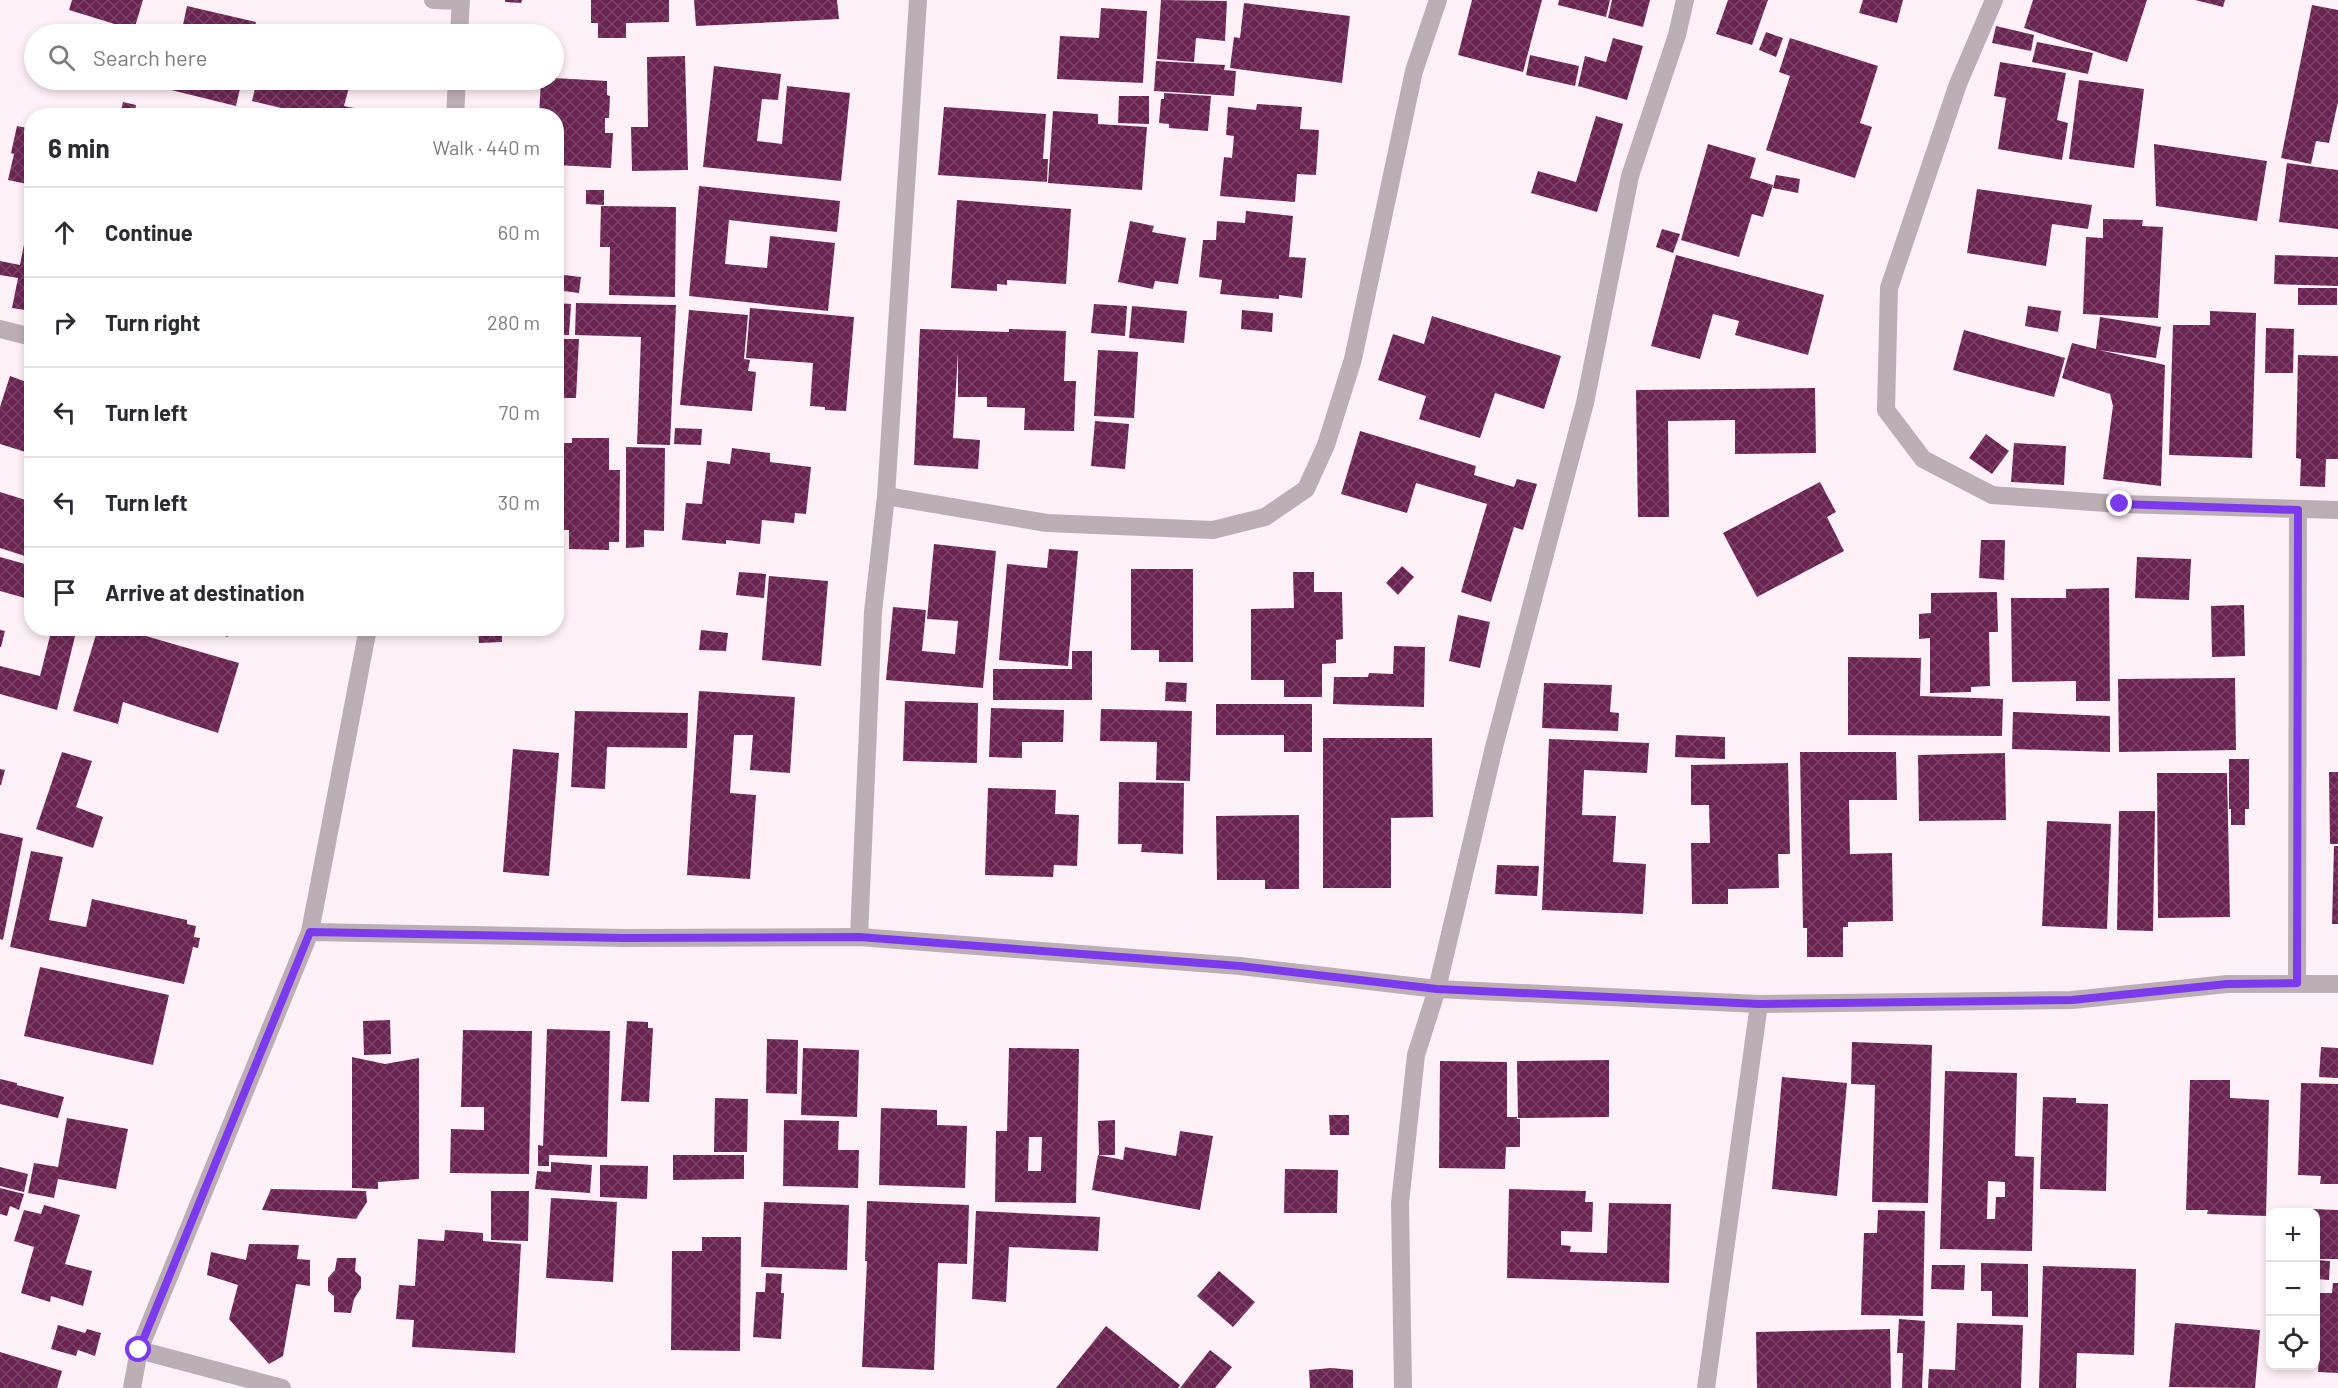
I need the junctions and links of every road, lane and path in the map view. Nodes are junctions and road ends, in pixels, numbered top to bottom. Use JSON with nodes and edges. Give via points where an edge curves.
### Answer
{"nodes":[{"id":1,"x":433,"y":0,"type":"edge"},
{"id":2,"x":918,"y":0,"type":"edge"},
{"id":3,"x":1438,"y":0,"type":"edge"},
{"id":4,"x":1685,"y":0,"type":"edge"},
{"id":5,"x":1994,"y":0,"type":"edge"},
{"id":6,"x":460,"y":1,"type":"edge"},
{"id":7,"x":459,"y":24,"type":"edge"},
{"id":8,"x":457,"y":90,"type":"edge"},
{"id":9,"x":456,"y":108,"type":"edge"},
{"id":10,"x":0,"y":329,"type":"edge"},
{"id":11,"x":24,"y":335,"type":"edge"},
{"id":12,"x":886,"y":496,"type":"junction"},
{"id":13,"x":2298,"y":510,"type":"junction"},
{"id":14,"x":2338,"y":510,"type":"edge"},
{"id":15,"x":366,"y":636,"type":"edge"},
{"id":16,"x":310,"y":932,"type":"junction"},
{"id":17,"x":859,"y":937,"type":"junction"},
{"id":18,"x":2297,"y":983,"type":"junction"},
{"id":19,"x":2338,"y":984,"type":"edge"},
{"id":20,"x":1437,"y":989,"type":"junction"},
{"id":21,"x":1759,"y":1004,"type":"junction"},
{"id":22,"x":139,"y":1350,"type":"junction"},
{"id":23,"x":132,"y":1388,"type":"edge"},
{"id":24,"x":282,"y":1388,"type":"edge"},
{"id":25,"x":1403,"y":1388,"type":"edge"},
{"id":26,"x":1706,"y":1388,"type":"edge"}],
"edges":[{"from":1,"to":6,"type":"street"},
{"from":2,"to":12,"type":"street"},
{"from":3,"to":12,"type":"street","via":[[1414,71],[1353,359],[1326,445],[1306,489],[1265,517],[1213,530],[1047,524]]},
{"from":4,"to":20,"type":"street","via":[[1629,176],[1586,403],[1494,747]]},
{"from":5,"to":13,"type":"street","via":[[1958,84],[1889,288],[1886,410],[1923,459],[1992,495]]},
{"from":6,"to":7,"type":"street"},
{"from":8,"to":9,"type":"street"},
{"from":10,"to":11,"type":"street"},
{"from":12,"to":17,"type":"street","via":[[873,612]]},
{"from":13,"to":14,"type":"street"},
{"from":13,"to":18,"type":"street"},
{"from":15,"to":16,"type":"street"},
{"from":16,"to":17,"type":"street","via":[[624,938]]},
{"from":16,"to":22,"type":"street"},
{"from":17,"to":20,"type":"street","via":[[1240,966]]},
{"from":18,"to":19,"type":"street"},
{"from":18,"to":21,"type":"street","via":[[2227,984],[2072,1000]]},
{"from":20,"to":21,"type":"street"},
{"from":20,"to":25,"type":"street","via":[[1416,1055],[1400,1203]]},
{"from":21,"to":26,"type":"street"},
{"from":22,"to":23,"type":"street"},
{"from":22,"to":24,"type":"street"}]}
